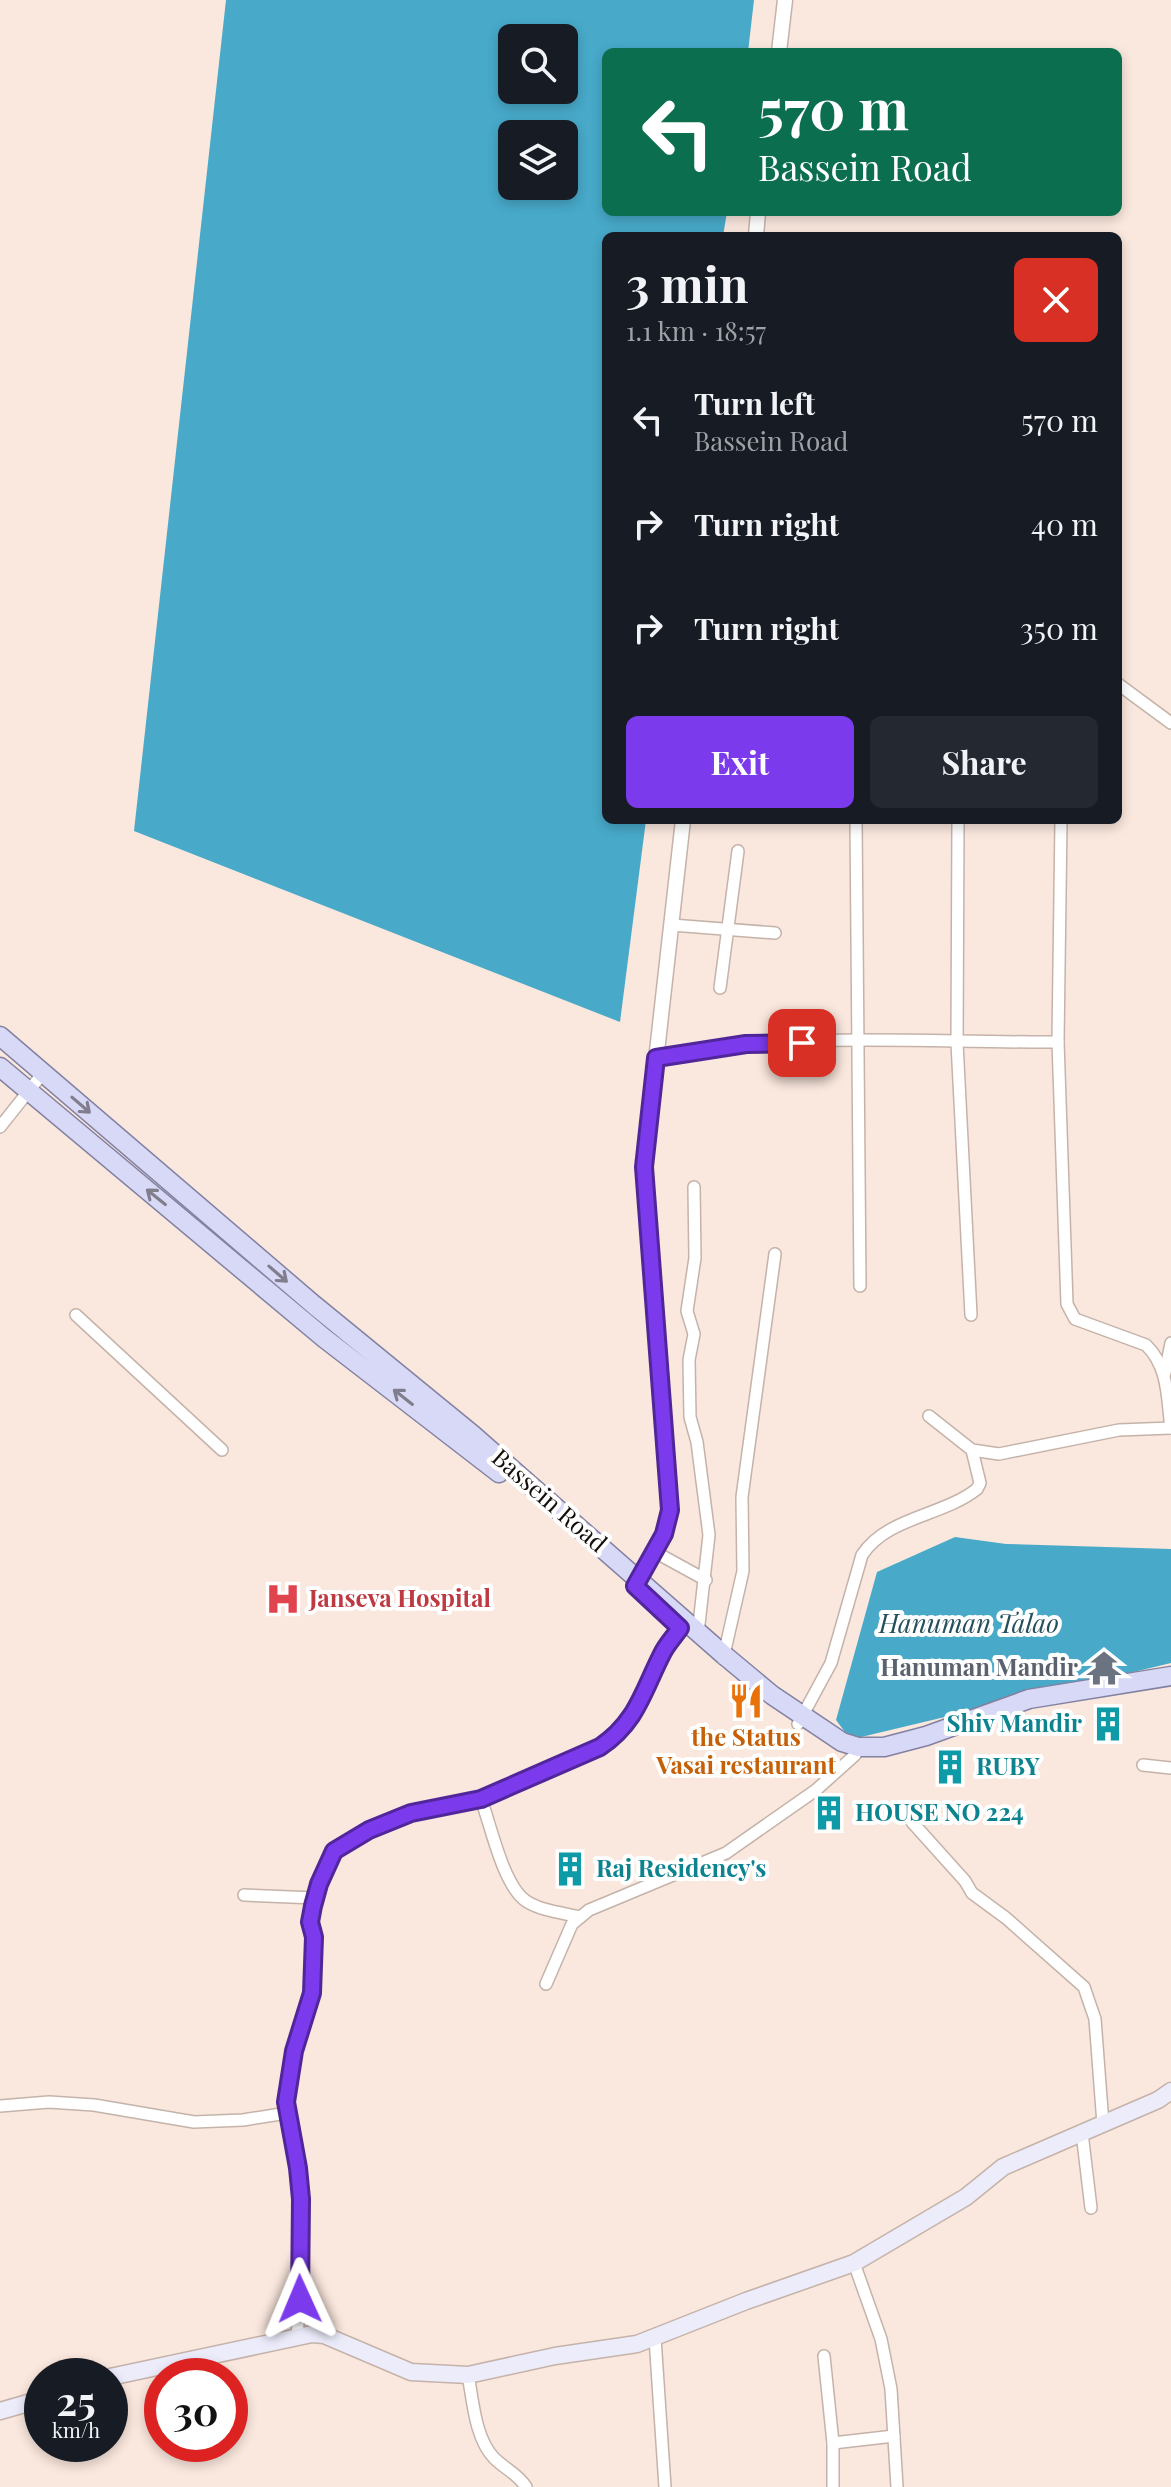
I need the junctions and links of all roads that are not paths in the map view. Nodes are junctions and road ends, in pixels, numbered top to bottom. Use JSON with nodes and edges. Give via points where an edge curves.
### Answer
{"nodes":[{"id":1,"x":785,"y":0,"type":"edge"},
{"id":2,"x":779,"y":48,"type":"edge"},
{"id":3,"x":1122,"y":687,"type":"edge"},
{"id":4,"x":1171,"y":723,"type":"edge"},
{"id":5,"x":683,"y":824,"type":"edge"},
{"id":6,"x":856,"y":824,"type":"edge"},
{"id":7,"x":958,"y":824,"type":"edge"},
{"id":8,"x":1061,"y":824,"type":"edge"},
{"id":9,"x":738,"y":851,"type":"dead end"},
{"id":10,"x":672,"y":925,"type":"junction"},
{"id":11,"x":728,"y":930,"type":"junction"},
{"id":12,"x":775,"y":933,"type":"dead end"},
{"id":13,"x":720,"y":988,"type":"dead end"},
{"id":14,"x":0,"y":1036,"type":"edge"},
{"id":15,"x":858,"y":1041,"type":"junction"},
{"id":16,"x":1058,"y":1042,"type":"junction"},
{"id":17,"x":957,"y":1043,"type":"junction"},
{"id":18,"x":656,"y":1058,"type":"junction"},
{"id":19,"x":0,"y":1067,"type":"edge"},
{"id":20,"x":43,"y":1073,"type":"junction"},
{"id":21,"x":29,"y":1092,"type":"junction"},
{"id":22,"x":0,"y":1127,"type":"edge"},
{"id":23,"x":694,"y":1187,"type":"dead end"},
{"id":24,"x":205,"y":1211,"type":"junction"},
{"id":25,"x":192,"y":1227,"type":"junction"},
{"id":26,"x":775,"y":1254,"type":"dead end"},
{"id":27,"x":860,"y":1286,"type":"dead end"},
{"id":28,"x":76,"y":1315,"type":"dead end"},
{"id":29,"x":971,"y":1315,"type":"dead end"},
{"id":30,"x":1171,"y":1343,"type":"edge"},
{"id":31,"x":1165,"y":1374,"type":"junction"},
{"id":32,"x":929,"y":1416,"type":"dead end"},
{"id":33,"x":1171,"y":1428,"type":"edge"},
{"id":34,"x":222,"y":1450,"type":"dead end"},
{"id":35,"x":972,"y":1450,"type":"junction"},
{"id":36,"x":655,"y":1552,"type":"junction"},
{"id":37,"x":706,"y":1580,"type":"junction"},
{"id":38,"x":637,"y":1582,"type":"junction"},
{"id":39,"x":690,"y":1631,"type":"junction"},
{"id":40,"x":723,"y":1659,"type":"junction"},
{"id":41,"x":1171,"y":1676,"type":"edge"},
{"id":42,"x":1171,"y":1686,"type":"edge"},
{"id":43,"x":800,"y":1721,"type":"junction"},
{"id":44,"x":857,"y":1751,"type":"junction"},
{"id":45,"x":1143,"y":1765,"type":"dead end"},
{"id":46,"x":1171,"y":1768,"type":"edge"},
{"id":47,"x":481,"y":1799,"type":"junction"},
{"id":48,"x":912,"y":1822,"type":"dead end"},
{"id":49,"x":244,"y":1895,"type":"dead end"},
{"id":50,"x":315,"y":1898,"type":"junction"},
{"id":51,"x":580,"y":1917,"type":"junction"},
{"id":52,"x":546,"y":1984,"type":"dead end"},
{"id":53,"x":1171,"y":2091,"type":"edge"},
{"id":54,"x":0,"y":2106,"type":"edge"},
{"id":55,"x":287,"y":2113,"type":"junction"},
{"id":56,"x":1103,"y":2124,"type":"junction"},
{"id":57,"x":1082,"y":2133,"type":"junction"},
{"id":58,"x":1091,"y":2208,"type":"dead end"},
{"id":59,"x":854,"y":2263,"type":"junction"},
{"id":60,"x":297,"y":2336,"type":"junction"},
{"id":61,"x":655,"y":2338,"type":"junction"},
{"id":62,"x":824,"y":2356,"type":"dead end"},
{"id":63,"x":128,"y":2373,"type":"edge"},
{"id":64,"x":468,"y":2375,"type":"junction"},
{"id":65,"x":24,"y":2404,"type":"edge"},
{"id":66,"x":0,"y":2411,"type":"edge"},
{"id":67,"x":894,"y":2436,"type":"junction"},
{"id":68,"x":833,"y":2443,"type":"junction"},
{"id":69,"x":526,"y":2487,"type":"edge"},
{"id":70,"x":665,"y":2487,"type":"edge"},
{"id":71,"x":833,"y":2487,"type":"edge"},
{"id":72,"x":897,"y":2487,"type":"edge"}],
"edges":[{"from":1,"to":2,"type":"street"},
{"from":3,"to":4,"type":"street"},
{"from":5,"to":10,"type":"street"},
{"from":6,"to":15,"type":"street"},
{"from":7,"to":17,"type":"street"},
{"from":8,"to":16,"type":"street"},
{"from":9,"to":11,"type":"street"},
{"from":10,"to":11,"type":"street"},
{"from":10,"to":18,"type":"street"},
{"from":11,"to":12,"type":"street"},
{"from":11,"to":13,"type":"street"},
{"from":14,"to":20,"type":"main road","name":"Bassein Road"},
{"from":15,"to":17,"type":"street"},
{"from":15,"to":18,"type":"street","via":[[746,1044]]},
{"from":15,"to":27,"type":"street"},
{"from":16,"to":17,"type":"street"},
{"from":16,"to":31,"type":"street","via":[[1067,1304],[1075,1319],[1146,1345]]},
{"from":17,"to":29,"type":"street"},
{"from":18,"to":36,"type":"street","via":[[644,1167],[670,1510]]},
{"from":19,"to":21,"type":"main road","name":"Bassein Road"},
{"from":20,"to":21,"type":"street"},
{"from":20,"to":24,"type":"main road","name":"Bassein Road","one_way":true},
{"from":21,"to":22,"type":"street"},
{"from":25,"to":21,"type":"main road","name":"Bassein Road","one_way":true},
{"from":23,"to":37,"type":"street","via":[[695,1258],[687,1311],[694,1334],[690,1417],[709,1535]]},
{"from":24,"to":25,"type":"main road"},
{"from":24,"to":38,"type":"main road","name":"Bassein Road","one_way":true,"via":[[473,1435]]},
{"from":38,"to":25,"type":"main road","name":"Bassein Road","one_way":true,"via":[[324,1338]]},
{"from":26,"to":40,"type":"street","via":[[742,1497],[743,1571]]},
{"from":28,"to":34,"type":"street"},
{"from":30,"to":31,"type":"street"},
{"from":31,"to":33,"type":"street"},
{"from":32,"to":35,"type":"street"},
{"from":33,"to":35,"type":"street","via":[[1119,1430],[999,1454]]},
{"from":35,"to":43,"type":"street","via":[[977,1489],[870,1542],[831,1663]]},
{"from":36,"to":37,"type":"street"},
{"from":36,"to":38,"type":"street"},
{"from":37,"to":39,"type":"street"},
{"from":38,"to":39,"type":"main road","name":"Bassein Road"},
{"from":39,"to":40,"type":"main road","name":"Bassein Road"},
{"from":39,"to":47,"type":"street","via":[[663,1652],[640,1705],[616,1736]]},
{"from":40,"to":43,"type":"main road","name":"Bassein Road"},
{"from":41,"to":44,"type":"main road","via":[[1029,1699],[926,1736]]},
{"from":42,"to":44,"type":"main road","via":[[1023,1710],[905,1754],[876,1759]]},
{"from":43,"to":44,"type":"main road","name":"Bassein Road","via":[[838,1750]]},
{"from":44,"to":51,"type":"street","via":[[816,1790],[726,1853]]},
{"from":45,"to":46,"type":"street"},
{"from":47,"to":50,"type":"street","via":[[411,1813],[369,1830],[334,1851]]},
{"from":47,"to":51,"type":"street","via":[[517,1893],[537,1906]]},
{"from":48,"to":56,"type":"street","via":[[972,1893],[1084,1987],[1095,2019]]},
{"from":49,"to":50,"type":"street"},
{"from":50,"to":55,"type":"street","via":[[310,1922],[312,1993],[294,2051]]},
{"from":51,"to":52,"type":"street"},
{"from":53,"to":56,"type":"main road"},
{"from":54,"to":55,"type":"street","via":[[94,2105],[194,2122]]},
{"from":55,"to":60,"type":"street","via":[[301,2199]]},
{"from":56,"to":57,"type":"main road"},
{"from":57,"to":58,"type":"street"},
{"from":57,"to":59,"type":"main road","via":[[1003,2167],[966,2197]]},
{"from":59,"to":61,"type":"main road"},
{"from":59,"to":67,"type":"street","via":[[881,2339]]},
{"from":60,"to":63,"type":"main road"},
{"from":60,"to":64,"type":"main road","via":[[324,2335],[411,2372]]},
{"from":61,"to":64,"type":"main road"},
{"from":61,"to":70,"type":"street"},
{"from":62,"to":68,"type":"street"},
{"from":64,"to":69,"type":"street","via":[[485,2447]]},
{"from":65,"to":66,"type":"main road"},
{"from":67,"to":68,"type":"street"},
{"from":67,"to":72,"type":"street"},
{"from":68,"to":71,"type":"street"}]}
